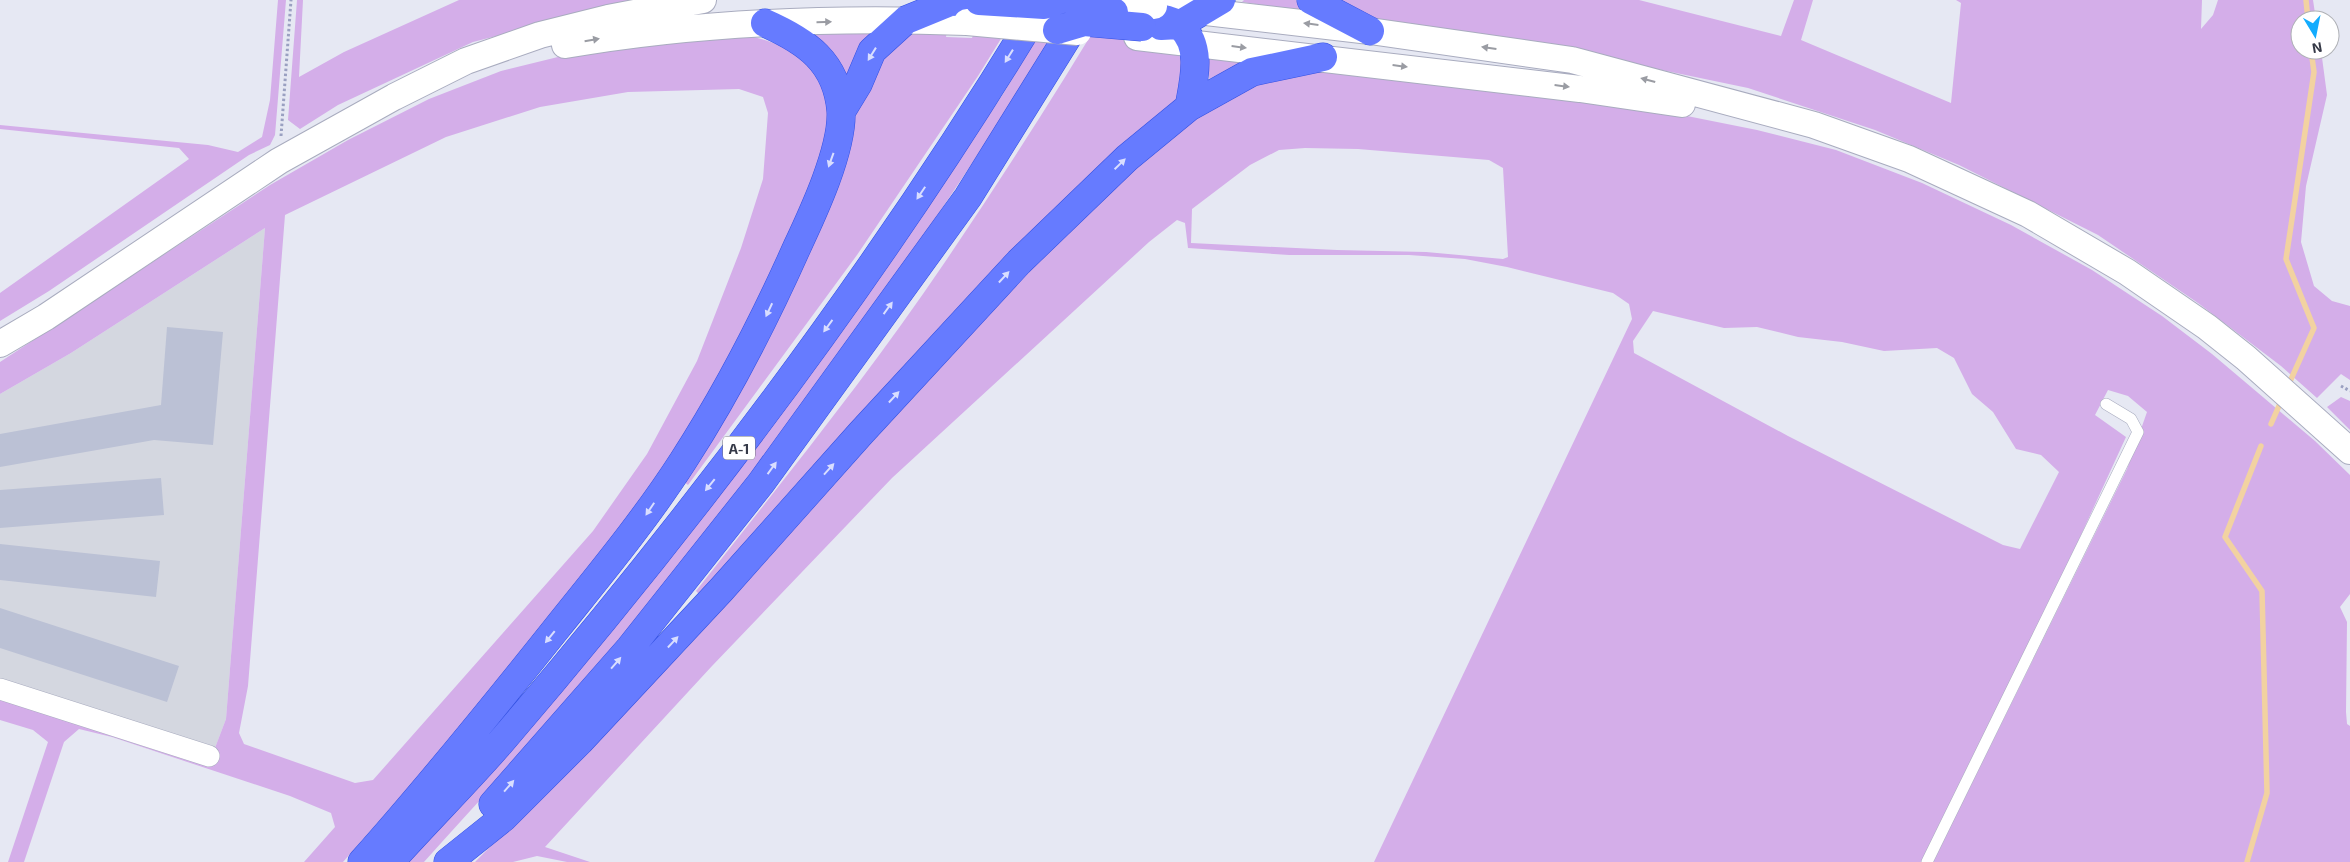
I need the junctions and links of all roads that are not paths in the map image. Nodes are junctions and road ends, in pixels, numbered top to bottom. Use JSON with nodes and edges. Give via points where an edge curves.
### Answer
{"nodes":[{"id":1,"x":703,"y":0,"type":"edge"},
{"id":2,"x":1044,"y":0,"type":"edge"},
{"id":3,"x":1059,"y":0,"type":"edge"},
{"id":4,"x":1072,"y":0,"type":"edge"},
{"id":5,"x":1084,"y":0,"type":"edge"},
{"id":6,"x":1091,"y":0,"type":"edge"},
{"id":7,"x":1311,"y":0,"type":"edge"},
{"id":8,"x":1213,"y":6,"type":"edge"},
{"id":9,"x":963,"y":7,"type":"edge"},
{"id":10,"x":906,"y":20,"type":"junction"},
{"id":11,"x":1146,"y":21,"type":"junction"},
{"id":12,"x":765,"y":24,"type":"junction"},
{"id":13,"x":1370,"y":31,"type":"junction"},
{"id":14,"x":1185,"y":33,"type":"junction"},
{"id":15,"x":1323,"y":57,"type":"junction"},
{"id":16,"x":394,"y":96,"type":"junction"},
{"id":17,"x":1190,"y":107,"type":"junction"},
{"id":18,"x":841,"y":112,"type":"junction"},
{"id":19,"x":1814,"y":125,"type":"junction"},
{"id":20,"x":0,"y":344,"type":"edge"},
{"id":21,"x":2106,"y":404,"type":"dead end"},
{"id":22,"x":2350,"y":451,"type":"edge"},
{"id":23,"x":0,"y":689,"type":"edge"},
{"id":24,"x":209,"y":756,"type":"dead end"},
{"id":25,"x":362,"y":862,"type":"edge"},
{"id":26,"x":390,"y":862,"type":"edge"},
{"id":27,"x":443,"y":862,"type":"edge"},
{"id":28,"x":448,"y":862,"type":"edge"},
{"id":29,"x":1927,"y":862,"type":"edge"}],
"edges":[{"from":1,"to":16,"type":"street","via":[[540,35],[466,62]]},
{"from":2,"to":26,"type":"highway","number":"A-1","one_way":true,"via":[[936,170],[741,446],[598,626],[504,737]]},
{"from":3,"to":9,"type":"highway","bridge":true,"via":[[1044,5]]},
{"from":4,"to":11,"type":"highway","bridge":true,"via":[[1081,8]]},
{"from":5,"to":11,"type":"street","bridge":true},
{"from":27,"to":6,"type":"highway","number":"A-1","one_way":true,"via":[[630,648],[761,483],[968,197]]},
{"from":7,"to":13,"type":"highway"},
{"from":8,"to":11,"type":"street"},
{"from":13,"to":8,"type":"street","one_way":true},
{"from":8,"to":14,"type":"highway"},
{"from":9,"to":10,"type":"highway"},
{"from":9,"to":11,"type":"highway","bridge":true,"via":[[1025,17],[1051,30],[1084,22]]},
{"from":12,"to":10,"type":"street","one_way":true},
{"from":10,"to":18,"type":"highway","one_way":true,"via":[[872,51]]},
{"from":11,"to":14,"type":"highway"},
{"from":16,"to":12,"type":"street","one_way":true,"via":[[538,49],[682,28]]},
{"from":12,"to":18,"type":"highway","via":[[796,37],[818,56],[834,78]]},
{"from":19,"to":13,"type":"street","one_way":true,"via":[[1572,60]]},
{"from":14,"to":15,"type":"street","one_way":true},
{"from":14,"to":17,"type":"highway","via":[[1196,65]]},
{"from":15,"to":17,"type":"highway","via":[[1252,72]]},
{"from":15,"to":19,"type":"street","one_way":true,"via":[[1580,89]]},
{"from":16,"to":20,"type":"street","via":[[279,161],[46,317]]},
{"from":28,"to":17,"type":"highway","one_way":true,"via":[[504,818],[580,741],[1019,262],[1127,158]]},
{"from":18,"to":25,"type":"highway","one_way":true,"via":[[835,149],[804,232],[767,313],[684,460],[641,522],[443,771]]},
{"from":19,"to":22,"type":"street","via":[[1909,159],[2028,214],[2127,272],[2246,358]]},
{"from":21,"to":29,"type":"lane","via":[[2131,419],[2138,432]]},
{"from":23,"to":24,"type":"street"}]}
